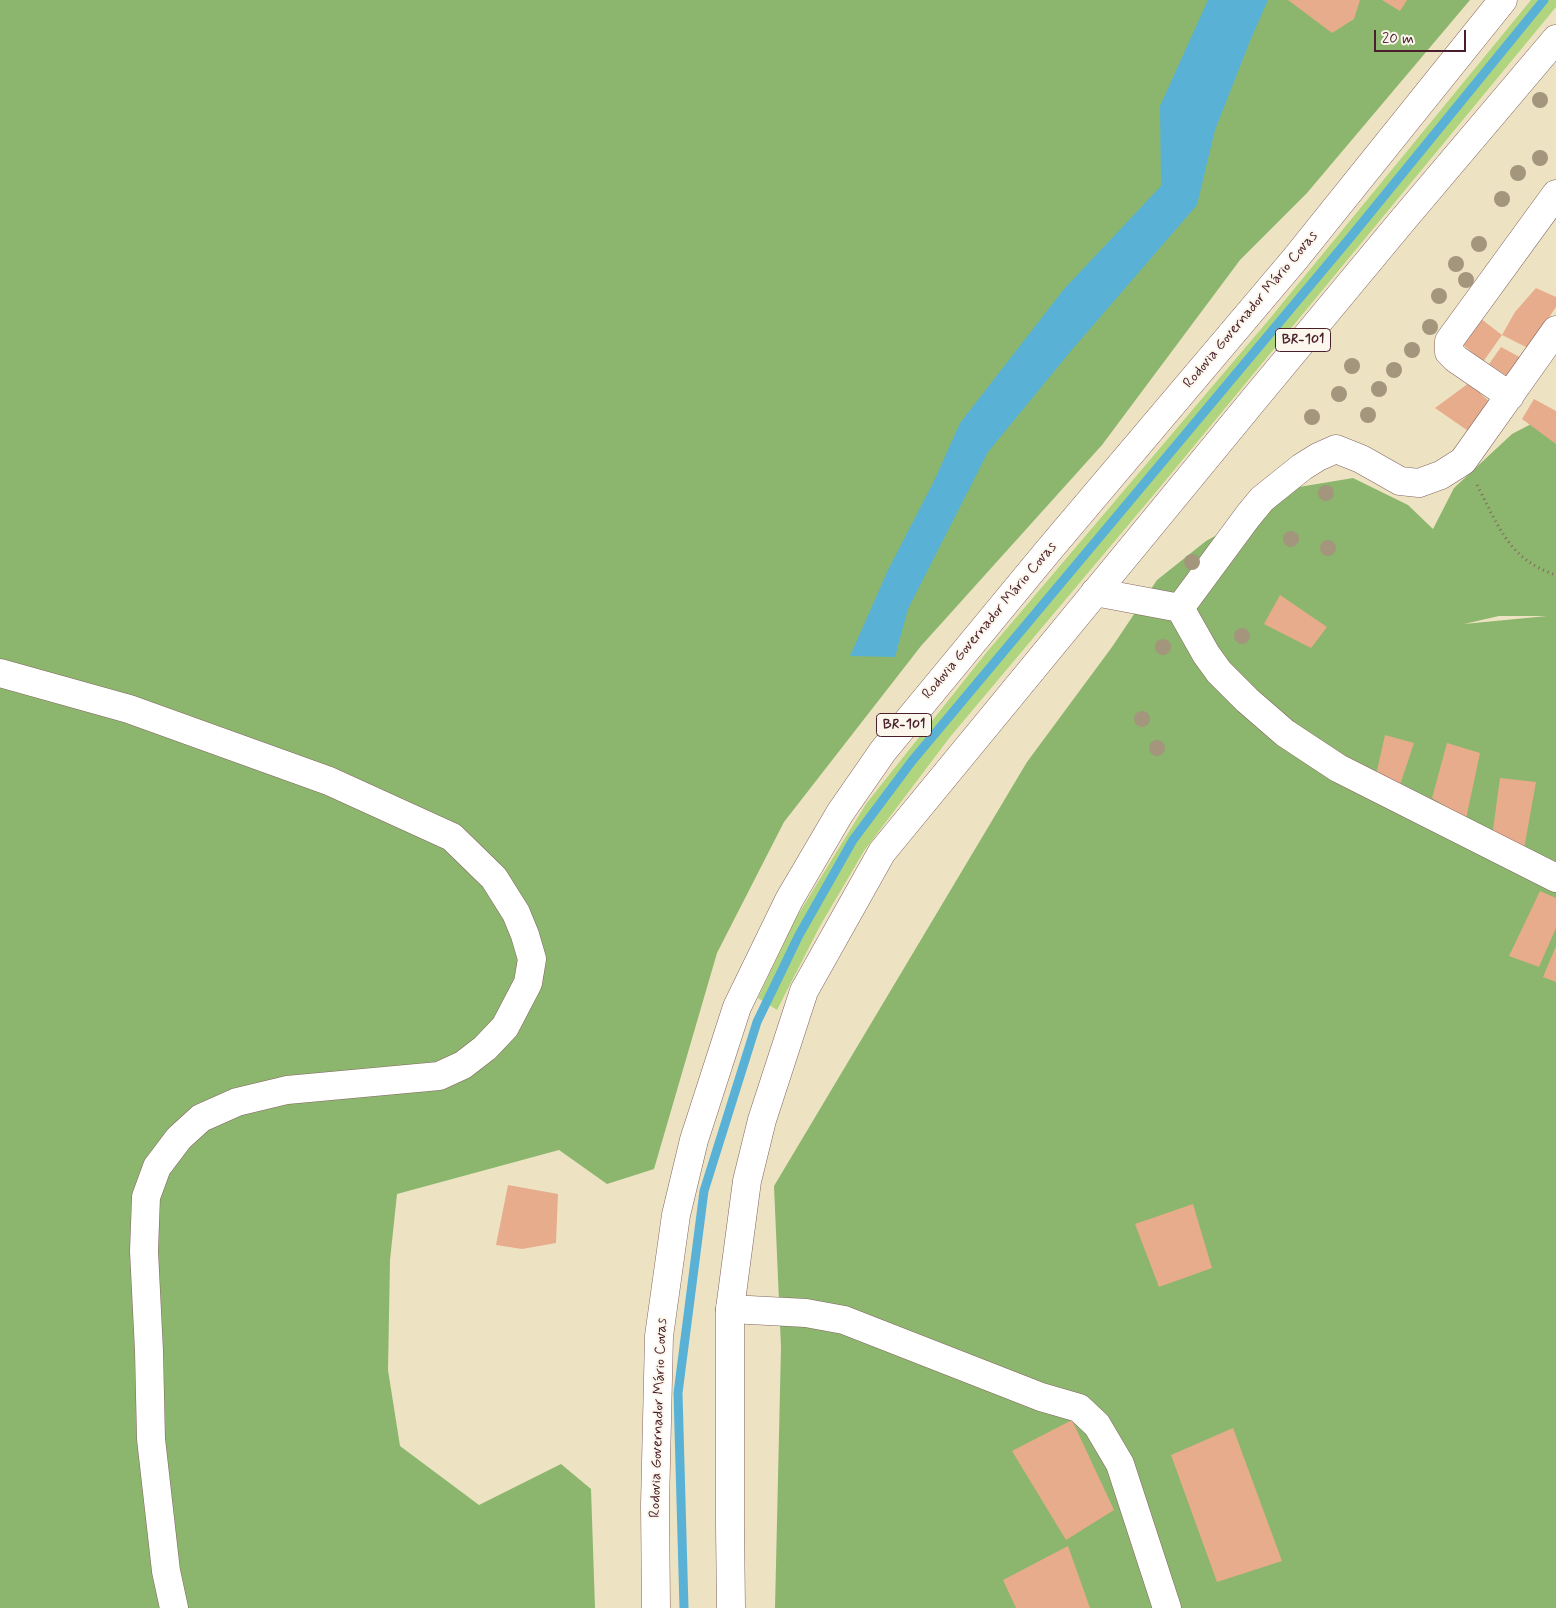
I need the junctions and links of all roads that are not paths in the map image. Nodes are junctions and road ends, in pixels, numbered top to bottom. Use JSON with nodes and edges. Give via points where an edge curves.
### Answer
{"nodes":[{"id":1,"x":1503,"y":0,"type":"edge"},
{"id":2,"x":1556,"y":39,"type":"edge"},
{"id":3,"x":1556,"y":194,"type":"edge"},
{"id":4,"x":1556,"y":330,"type":"edge"},
{"id":5,"x":1510,"y":396,"type":"junction"},
{"id":6,"x":1095,"y":592,"type":"junction"},
{"id":7,"x":1180,"y":608,"type":"junction"},
{"id":8,"x":0,"y":673,"type":"edge"},
{"id":9,"x":1556,"y":878,"type":"edge"},
{"id":10,"x":730,"y":1309,"type":"junction"},
{"id":11,"x":174,"y":1608,"type":"edge"},
{"id":12,"x":656,"y":1608,"type":"edge"},
{"id":13,"x":731,"y":1608,"type":"edge"},
{"id":14,"x":1167,"y":1608,"type":"edge"}],
"edges":[{"from":1,"to":12,"type":"main road","name":"Rodovia Governador Mário Covas","number":"BR-101","via":[[1295,258],[883,751],[840,813],[789,900],[737,1008],[694,1140],[676,1215],[659,1336]]},
{"from":2,"to":6,"type":"main road","number":"BR-101"},
{"from":3,"to":5,"type":"main road","via":[[1449,342],[1449,352],[1456,359]]},
{"from":4,"to":5,"type":"main road"},
{"from":5,"to":7,"type":"main road","via":[[1464,461],[1419,483],[1400,481],[1336,449],[1318,456],[1262,499]]},
{"from":6,"to":7,"type":"main road"},
{"from":6,"to":10,"type":"main road","number":"BR-101","via":[[882,852],[804,991],[762,1120],[746,1181]]},
{"from":7,"to":9,"type":"main road","via":[[1220,672],[1286,733],[1338,768]]},
{"from":8,"to":11,"type":"main road","via":[[129,709],[311,774],[452,837],[494,878],[516,913],[532,959],[528,983],[505,1027],[463,1065],[439,1076],[287,1090],[237,1102],[201,1118],[179,1138],[157,1166],[146,1197],[144,1251],[151,1439],[166,1571]]},
{"from":10,"to":13,"type":"main road","number":"BR-101"},
{"from":10,"to":14,"type":"main road","via":[[806,1313],[844,1320],[1041,1397],[1079,1408],[1097,1425],[1120,1464]]}]}
